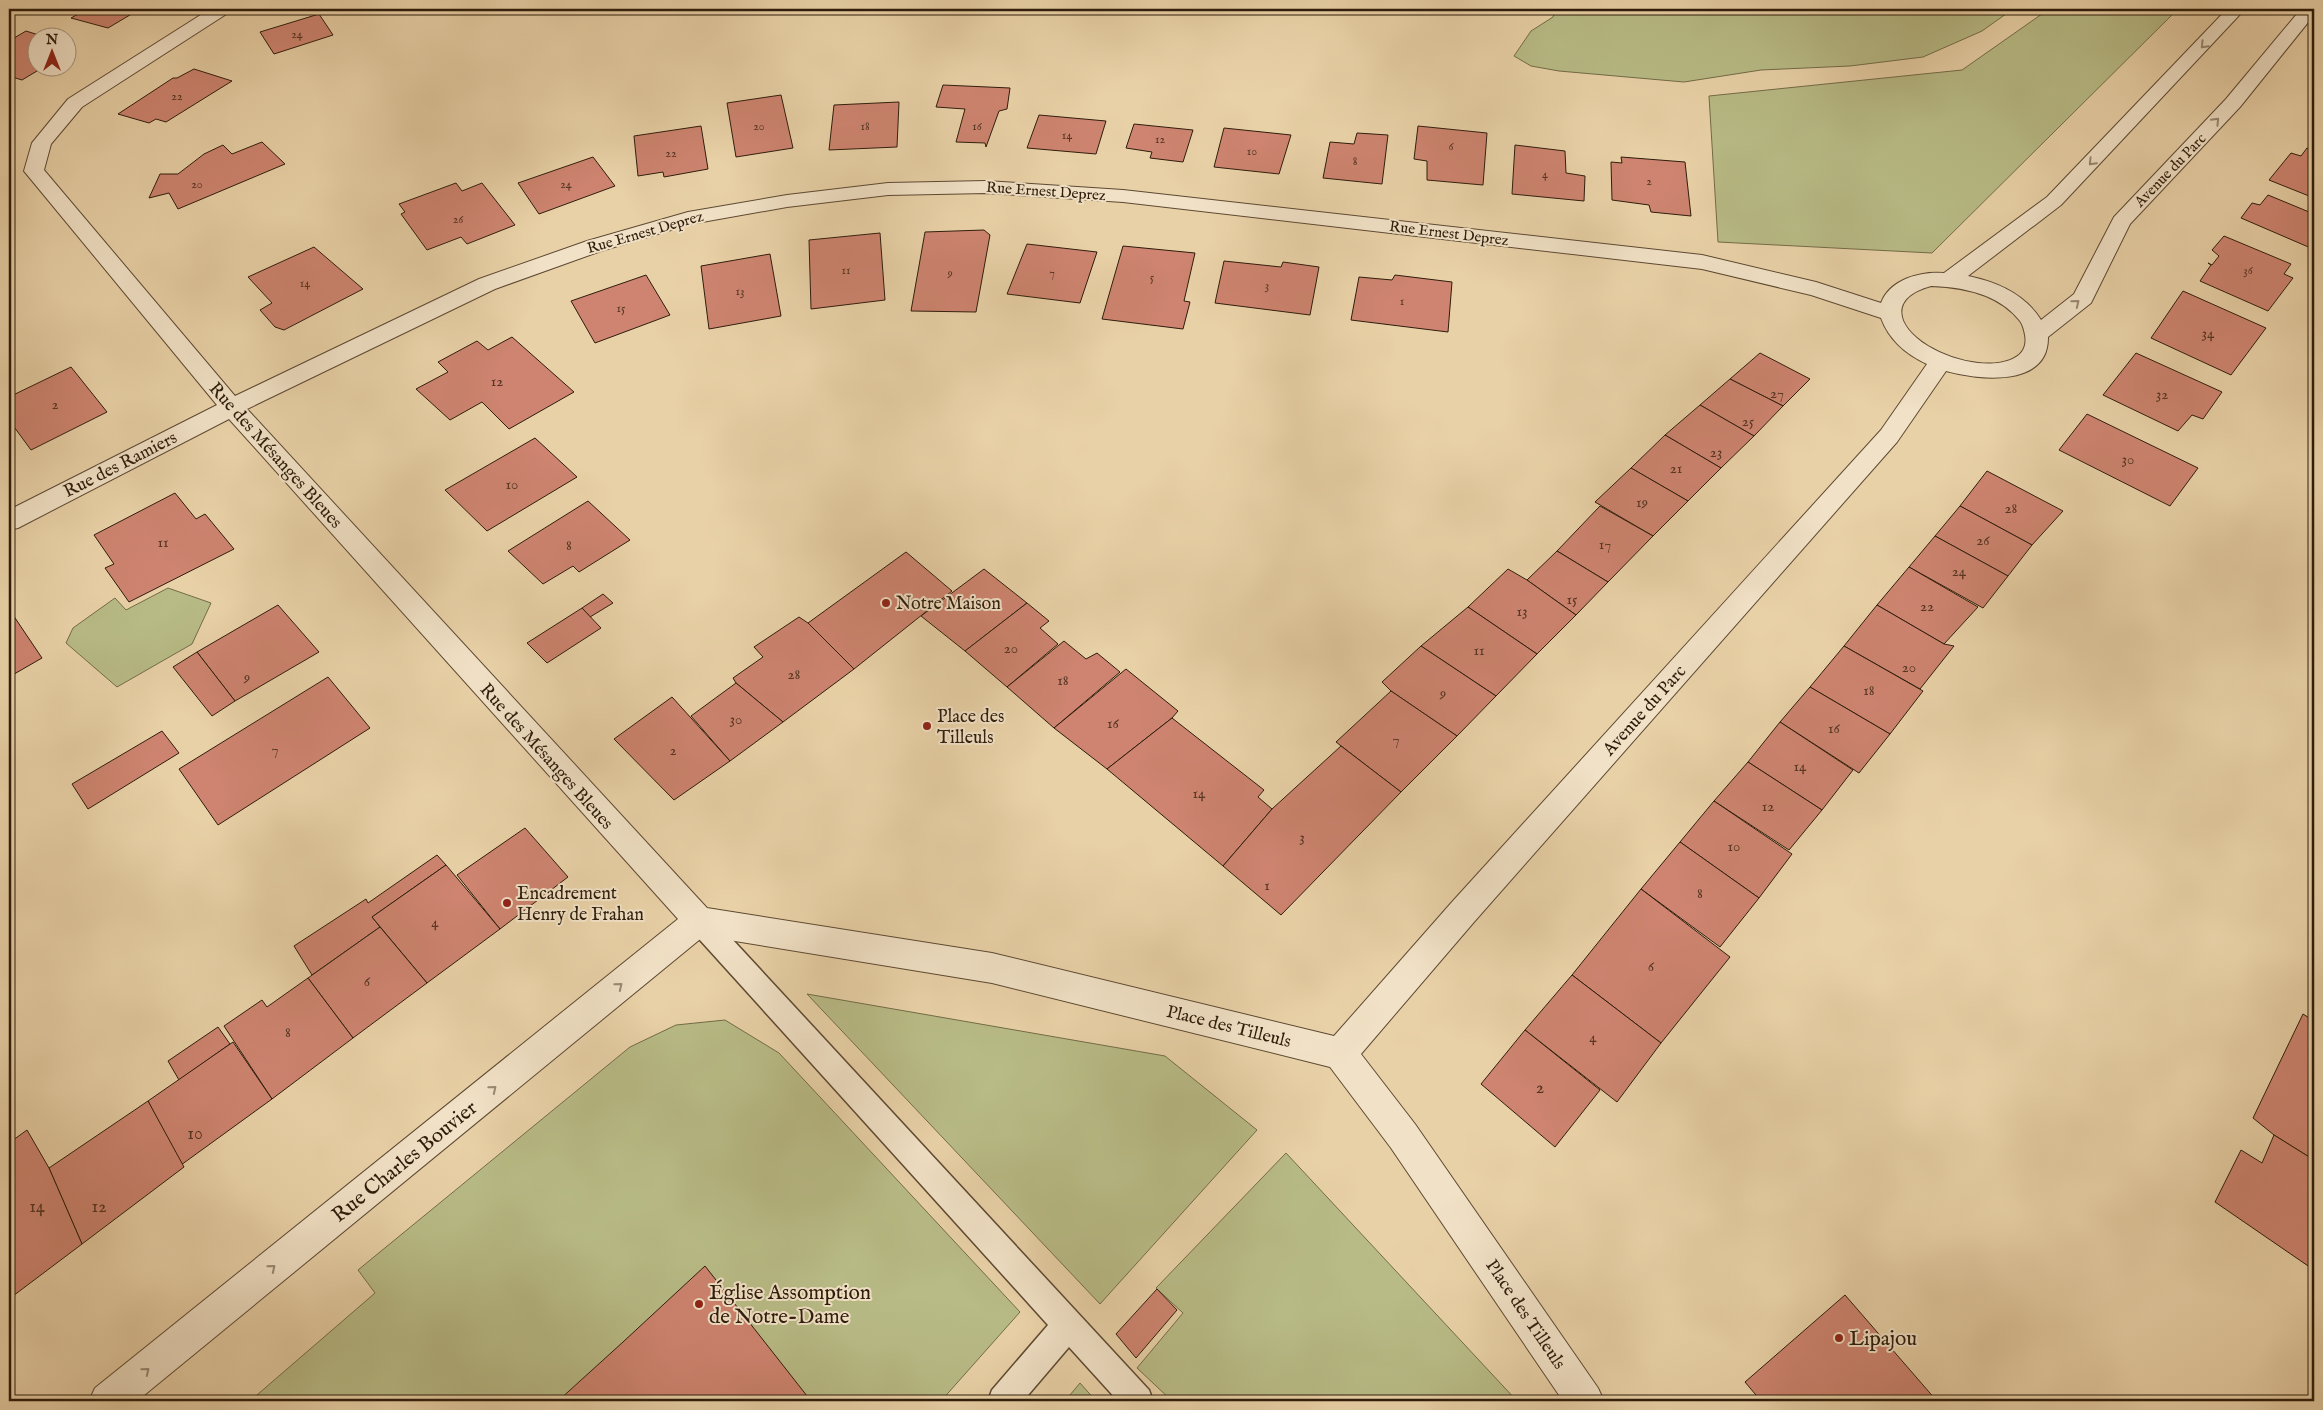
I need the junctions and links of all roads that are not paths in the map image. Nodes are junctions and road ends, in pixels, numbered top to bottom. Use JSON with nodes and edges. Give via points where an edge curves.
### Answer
{"nodes":[{"id":1,"x":222,"y":9,"type":"edge"},
{"id":2,"x":2236,"y":9,"type":"edge"},
{"id":3,"x":2310,"y":9,"type":"edge"},
{"id":4,"x":1950,"y":280,"type":"junction"},
{"id":5,"x":1890,"y":313,"type":"junction"},
{"id":6,"x":2038,"y":334,"type":"junction"},
{"id":7,"x":1941,"y":362,"type":"junction"},
{"id":8,"x":232,"y":407,"type":"junction"},
{"id":9,"x":9,"y":521,"type":"edge"},
{"id":10,"x":699,"y":921,"type":"junction"},
{"id":11,"x":1340,"y":1053,"type":"junction"},
{"id":12,"x":1069,"y":1324,"type":"junction"},
{"id":13,"x":108,"y":1401,"type":"edge"},
{"id":14,"x":1003,"y":1401,"type":"edge"},
{"id":15,"x":1138,"y":1401,"type":"edge"},
{"id":16,"x":1585,"y":1401,"type":"edge"}],
"edges":[{"from":1,"to":8,"type":"street","name":"Rue des Mésanges Bleues","via":[[75,103],[42,143],[34,171]]},
{"from":2,"to":4,"type":"street","one_way":true,"via":[[2054,201]]},
{"from":6,"to":3,"type":"street","name":"Avenue du Parc","one_way":true,"via":[[2082,298],[2121,221],[2234,103]]},
{"from":4,"to":5,"type":"street","via":[[1913,283],[1900,290],[1892,300]]},
{"from":4,"to":6,"type":"street","via":[[1973,283],[2003,296],[2030,319]]},
{"from":5,"to":7,"type":"street","via":[[1904,338]]},
{"from":5,"to":8,"type":"street","name":"Rue Ernest Deprez","via":[[1816,289],[1702,262],[1123,196],[986,187],[888,189],[787,201],[688,218],[594,246],[487,284]]},
{"from":6,"to":7,"type":"street","via":[[2037,349],[2028,360],[2012,368],[1990,372]]},
{"from":7,"to":11,"type":"street","name":"Avenue du Parc","via":[[1889,436]]},
{"from":8,"to":9,"type":"street","name":"Rue des Ramiers"},
{"from":8,"to":10,"type":"street","name":"Rue des Mésanges Bleues"},
{"from":10,"to":11,"type":"street","name":"Place des Tilleuls","via":[[992,968]]},
{"from":10,"to":12,"type":"lane"},
{"from":13,"to":10,"type":"street","name":"Rue Charles Bouvier","one_way":true},
{"from":11,"to":16,"type":"street","name":"Place des Tilleuls","via":[[1403,1136]]},
{"from":12,"to":14,"type":"lane"},
{"from":12,"to":15,"type":"lane"}]}
